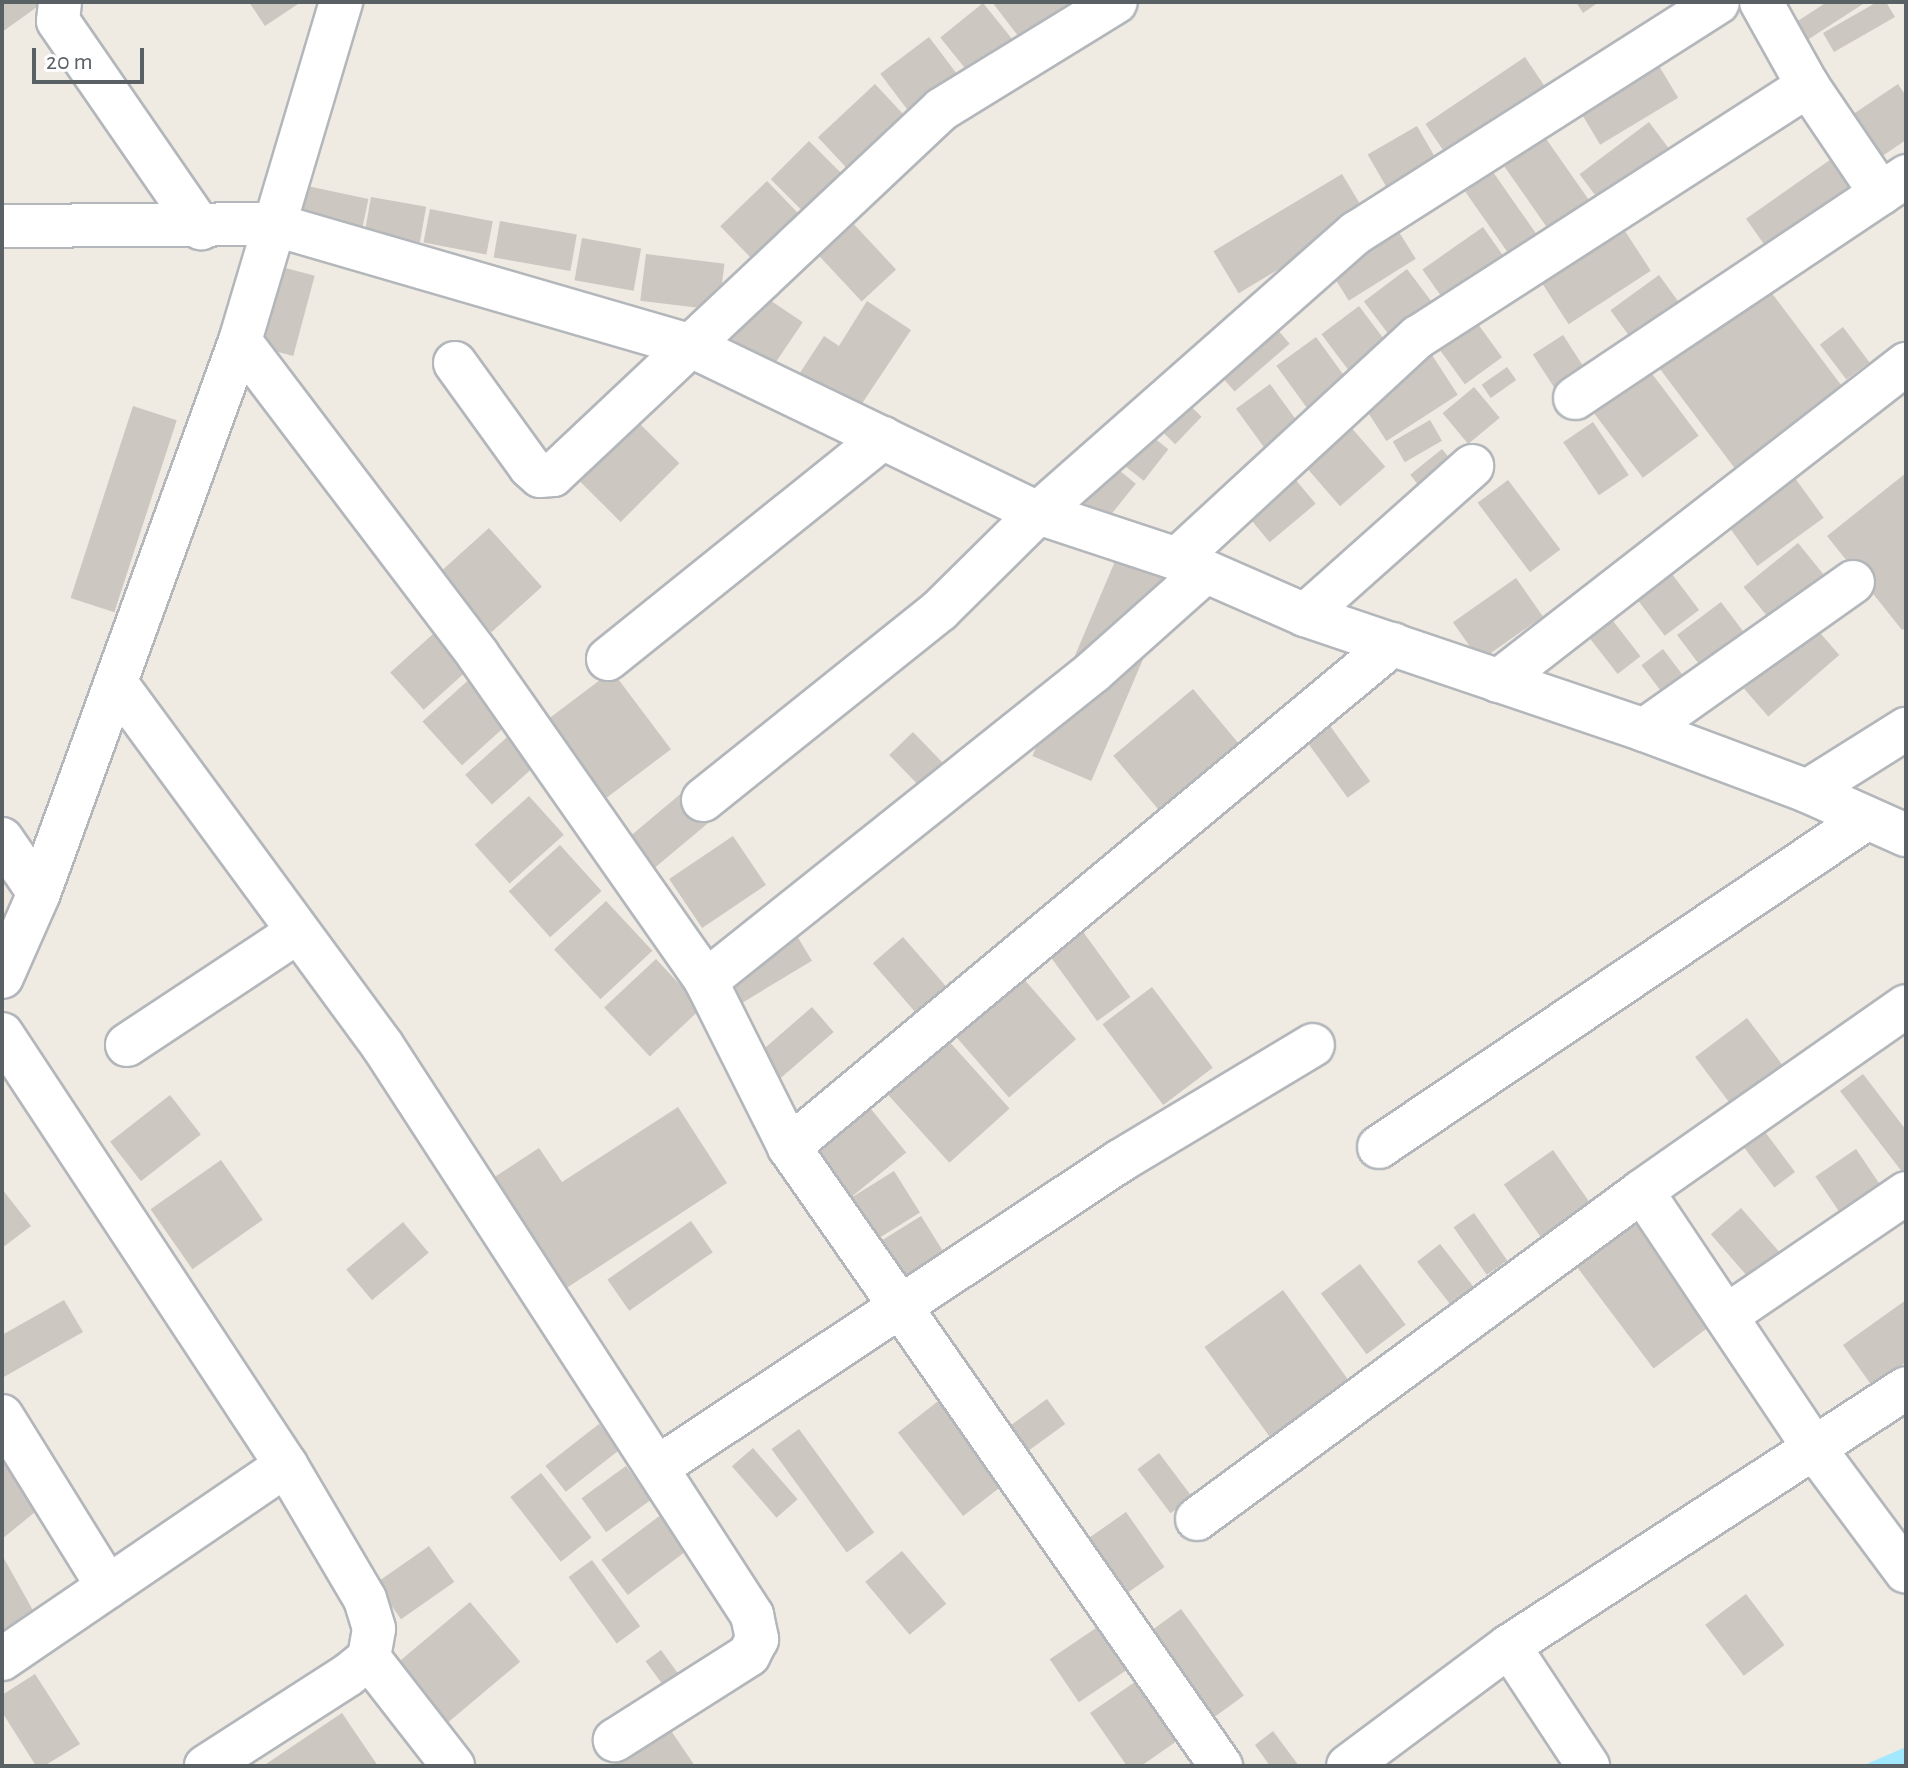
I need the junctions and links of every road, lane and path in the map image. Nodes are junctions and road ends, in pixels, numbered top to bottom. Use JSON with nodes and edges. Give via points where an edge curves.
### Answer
{"nodes":[{"id":1,"x":60,"y":2,"type":"edge"},
{"id":2,"x":341,"y":2,"type":"edge"},
{"id":3,"x":1116,"y":2,"type":"edge"},
{"id":4,"x":1718,"y":2,"type":"edge"},
{"id":5,"x":1761,"y":2,"type":"edge"},
{"id":6,"x":1808,"y":86,"type":"junction"},
{"id":7,"x":1894,"y":185,"type":"edge"},
{"id":8,"x":272,"y":224,"type":"junction"},
{"id":9,"x":2,"y":226,"type":"edge"},
{"id":10,"x":201,"y":228,"type":"junction"},
{"id":11,"x":240,"y":341,"type":"junction"},
{"id":12,"x":691,"y":346,"type":"junction"},
{"id":13,"x":455,"y":363,"type":"dead end"},
{"id":14,"x":1906,"y":364,"type":"edge"},
{"id":15,"x":1575,"y":398,"type":"dead end"},
{"id":16,"x":883,"y":438,"type":"junction"},
{"id":17,"x":1472,"y":466,"type":"dead end"},
{"id":18,"x":1038,"y":513,"type":"junction"},
{"id":19,"x":1191,"y":565,"type":"junction"},
{"id":20,"x":1853,"y":582,"type":"dead end"},
{"id":21,"x":1305,"y":615,"type":"junction"},
{"id":22,"x":1393,"y":644,"type":"junction"},
{"id":23,"x":608,"y":659,"type":"dead end"},
{"id":24,"x":1498,"y":681,"type":"junction"},
{"id":25,"x":116,"y":683,"type":"junction"},
{"id":26,"x":1906,"y":729,"type":"edge"},
{"id":27,"x":1644,"y":730,"type":"junction"},
{"id":28,"x":1807,"y":791,"type":"junction"},
{"id":29,"x":703,"y":800,"type":"dead end"},
{"id":30,"x":1866,"y":819,"type":"junction"},
{"id":31,"x":1906,"y":835,"type":"edge"},
{"id":32,"x":2,"y":839,"type":"edge"},
{"id":33,"x":39,"y":893,"type":"junction"},
{"id":34,"x":298,"y":932,"type":"junction"},
{"id":35,"x":2,"y":977,"type":"edge"},
{"id":36,"x":706,"y":981,"type":"junction"},
{"id":37,"x":1906,"y":1006,"type":"edge"},
{"id":38,"x":2,"y":1034,"type":"edge"},
{"id":39,"x":127,"y":1045,"type":"dead end"},
{"id":40,"x":1313,"y":1045,"type":"dead end"},
{"id":41,"x":789,"y":1147,"type":"junction"},
{"id":42,"x":1379,"y":1147,"type":"dead end"},
{"id":43,"x":1642,"y":1191,"type":"junction"},
{"id":44,"x":1906,"y":1193,"type":"edge"},
{"id":45,"x":905,"y":1308,"type":"junction"},
{"id":46,"x":1726,"y":1316,"type":"junction"},
{"id":47,"x":1906,"y":1388,"type":"edge"},
{"id":48,"x":2,"y":1416,"type":"edge"},
{"id":49,"x":1814,"y":1448,"type":"junction"},
{"id":50,"x":286,"y":1465,"type":"junction"},
{"id":51,"x":658,"y":1467,"type":"junction"},
{"id":52,"x":1197,"y":1519,"type":"dead end"},
{"id":53,"x":1906,"y":1572,"type":"edge"},
{"id":54,"x":108,"y":1587,"type":"junction"},
{"id":55,"x":1509,"y":1646,"type":"junction"},
{"id":56,"x":369,"y":1658,"type":"junction"},
{"id":57,"x":2,"y":1659,"type":"edge"},
{"id":58,"x":615,"y":1740,"type":"dead end"},
{"id":59,"x":206,"y":1766,"type":"edge"},
{"id":60,"x":453,"y":1766,"type":"edge"},
{"id":61,"x":1221,"y":1766,"type":"edge"},
{"id":62,"x":1348,"y":1766,"type":"edge"},
{"id":63,"x":1588,"y":1766,"type":"edge"}],
"edges":[{"from":1,"to":10,"type":"street","via":[[58,21]]},
{"from":2,"to":8,"type":"street"},
{"from":3,"to":12,"type":"street","via":[[942,109]]},
{"from":4,"to":18,"type":"street","via":[[1367,225]]},
{"from":5,"to":6,"type":"street"},
{"from":6,"to":7,"type":"street"},
{"from":6,"to":19,"type":"street","via":[[1418,337]]},
{"from":7,"to":15,"type":"street"},
{"from":8,"to":10,"type":"street"},
{"from":8,"to":11,"type":"street"},
{"from":8,"to":12,"type":"street"},
{"from":9,"to":10,"type":"street"},
{"from":11,"to":25,"type":"street"},
{"from":11,"to":36,"type":"street","via":[[478,655]]},
{"from":12,"to":13,"type":"street","via":[[553,475],[540,476]]},
{"from":12,"to":16,"type":"street"},
{"from":14,"to":24,"type":"street"},
{"from":16,"to":18,"type":"street"},
{"from":16,"to":23,"type":"street"},
{"from":17,"to":21,"type":"street"},
{"from":18,"to":19,"type":"street"},
{"from":18,"to":29,"type":"street","via":[[940,610]]},
{"from":19,"to":21,"type":"street"},
{"from":19,"to":36,"type":"street","via":[[1094,671]]},
{"from":20,"to":27,"type":"street"},
{"from":21,"to":22,"type":"street"},
{"from":22,"to":24,"type":"street"},
{"from":22,"to":41,"type":"street"},
{"from":24,"to":27,"type":"street"},
{"from":25,"to":33,"type":"street"},
{"from":25,"to":34,"type":"street"},
{"from":26,"to":28,"type":"street"},
{"from":27,"to":28,"type":"street"},
{"from":28,"to":30,"type":"street"},
{"from":30,"to":31,"type":"street"},
{"from":30,"to":42,"type":"street"},
{"from":32,"to":33,"type":"street"},
{"from":33,"to":35,"type":"street"},
{"from":34,"to":39,"type":"street"},
{"from":34,"to":51,"type":"street","via":[[382,1045]]},
{"from":36,"to":41,"type":"street"},
{"from":37,"to":43,"type":"street"},
{"from":38,"to":50,"type":"street"},
{"from":40,"to":45,"type":"street","via":[[1120,1161]]},
{"from":41,"to":45,"type":"street"},
{"from":43,"to":46,"type":"street"},
{"from":43,"to":52,"type":"street"},
{"from":44,"to":46,"type":"street"},
{"from":45,"to":51,"type":"street"},
{"from":45,"to":61,"type":"street"},
{"from":46,"to":49,"type":"street"},
{"from":47,"to":49,"type":"street"},
{"from":48,"to":54,"type":"street"},
{"from":49,"to":53,"type":"street"},
{"from":49,"to":55,"type":"street"},
{"from":50,"to":54,"type":"street"},
{"from":50,"to":56,"type":"street","via":[[365,1599],[374,1629]]},
{"from":51,"to":58,"type":"street","via":[[752,1615],[757,1639],[740,1662]]},
{"from":54,"to":57,"type":"street"},
{"from":55,"to":62,"type":"street"},
{"from":55,"to":63,"type":"street"},
{"from":56,"to":59,"type":"street"},
{"from":56,"to":60,"type":"street"}]}
